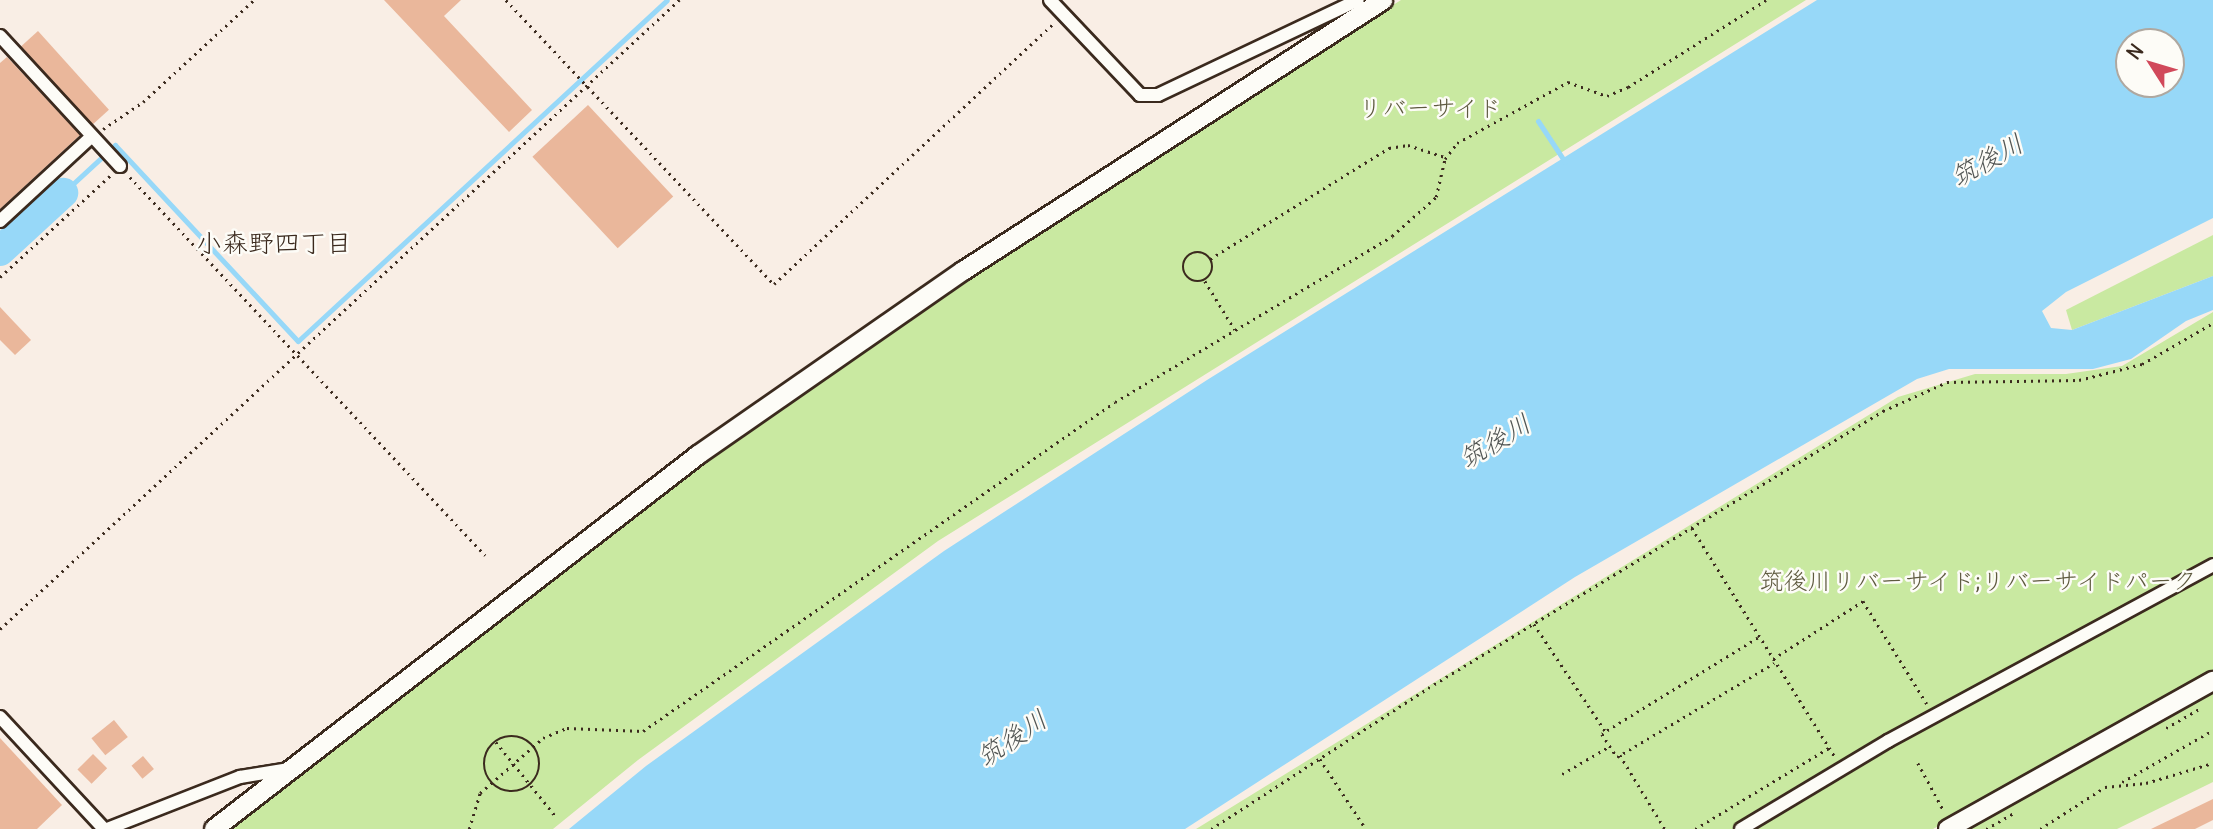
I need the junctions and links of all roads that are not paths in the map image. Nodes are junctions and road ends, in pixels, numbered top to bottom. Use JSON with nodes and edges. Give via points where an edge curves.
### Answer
{"nodes":[{"id":1,"x":1050,"y":0,"type":"edge"},
{"id":2,"x":1358,"y":0,"type":"edge"},
{"id":3,"x":1383,"y":0,"type":"edge"},
{"id":4,"x":0,"y":36,"type":"edge"},
{"id":5,"x":91,"y":136,"type":"junction"},
{"id":6,"x":120,"y":166,"type":"road end"},
{"id":7,"x":0,"y":220,"type":"edge"},
{"id":8,"x":2213,"y":565,"type":"edge"},
{"id":9,"x":2213,"y":681,"type":"edge"},
{"id":10,"x":0,"y":717,"type":"edge"},
{"id":11,"x":289,"y":769,"type":"junction"},
{"id":12,"x":1950,"y":828,"type":"edge"},
{"id":13,"x":106,"y":829,"type":"edge"},
{"id":14,"x":214,"y":829,"type":"edge"},
{"id":15,"x":1741,"y":829,"type":"edge"}],
"edges":[{"from":1,"to":2,"type":"street","via":[[1140,95],[1158,95]]},
{"from":3,"to":11,"type":"street","via":[[963,271],[698,455]]},
{"from":4,"to":5,"type":"street"},
{"from":5,"to":6,"type":"street"},
{"from":5,"to":7,"type":"street"},
{"from":8,"to":15,"type":"street","via":[[1934,716]]},
{"from":9,"to":12,"type":"street"},
{"from":10,"to":13,"type":"street"},
{"from":11,"to":13,"type":"street","via":[[240,777]]},
{"from":11,"to":14,"type":"street"}]}
